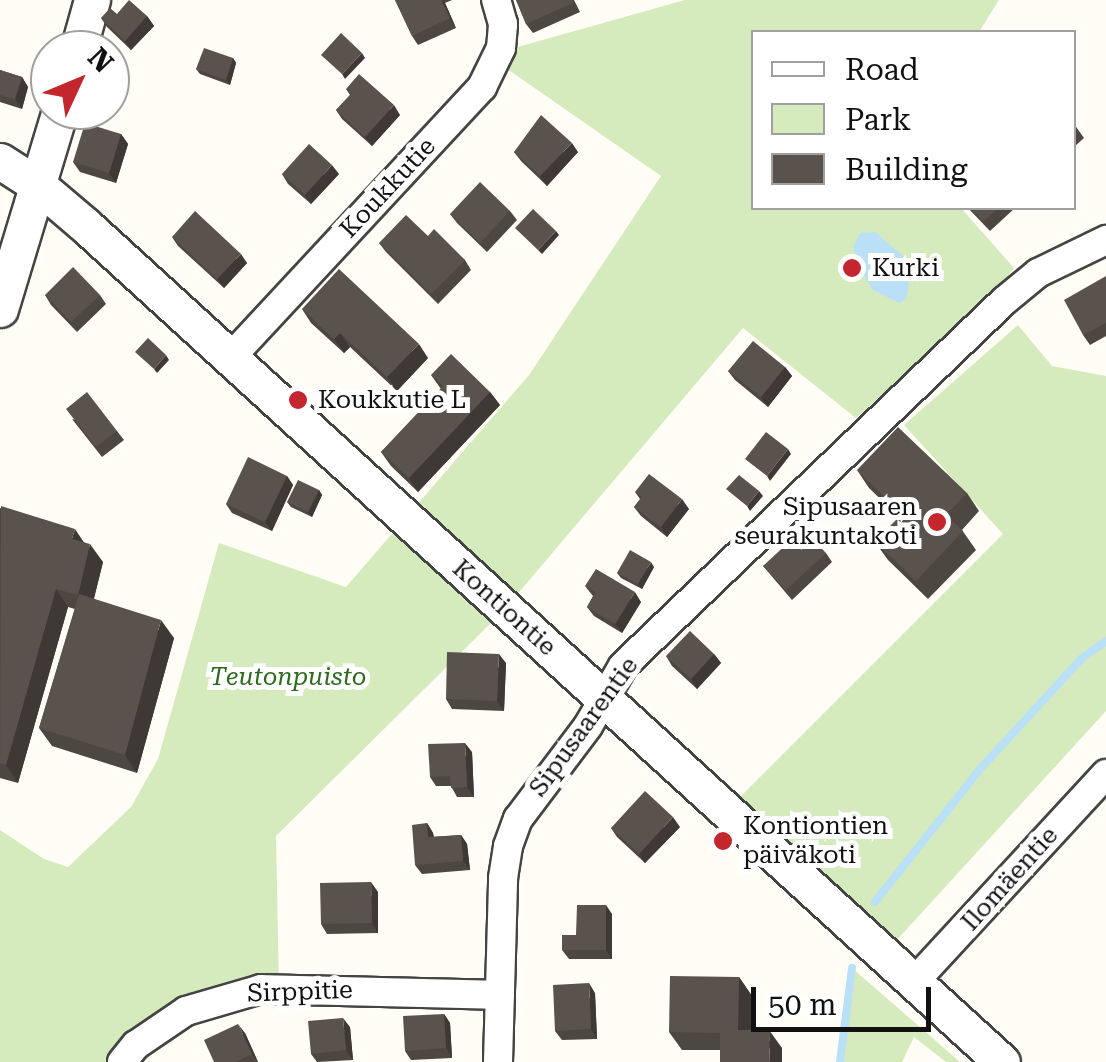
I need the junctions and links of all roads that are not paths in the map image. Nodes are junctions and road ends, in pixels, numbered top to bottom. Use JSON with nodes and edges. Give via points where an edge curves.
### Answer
{"nodes":[{"id":1,"x":92,"y":0,"type":"edge"},
{"id":2,"x":496,"y":0,"type":"edge"},
{"id":3,"x":84,"y":30,"type":"edge"},
{"id":4,"x":55,"y":130,"type":"edge"},
{"id":5,"x":0,"y":160,"type":"edge"},
{"id":6,"x":40,"y":186,"type":"junction"},
{"id":7,"x":1106,"y":240,"type":"edge"},
{"id":8,"x":0,"y":309,"type":"edge"},
{"id":9,"x":231,"y":358,"type":"junction"},
{"id":10,"x":603,"y":696,"type":"junction"},
{"id":11,"x":1106,"y":774,"type":"edge"},
{"id":12,"x":914,"y":982,"type":"junction"},
{"id":13,"x":500,"y":995,"type":"junction"},
{"id":14,"x":122,"y":1062,"type":"edge"},
{"id":15,"x":498,"y":1062,"type":"edge"},
{"id":16,"x":1002,"y":1062,"type":"edge"}],
"edges":[{"from":1,"to":3,"type":"street"},
{"from":2,"to":9,"type":"street","name":"Koukkutie","via":[[502,48],[482,87]]},
{"from":4,"to":6,"type":"street"},
{"from":5,"to":6,"type":"street","name":"Kontiontie"},
{"from":6,"to":8,"type":"street"},
{"from":6,"to":9,"type":"street","name":"Kontiontie"},
{"from":7,"to":10,"type":"street","name":"Sipusaarentie","via":[[1038,273],[1004,301],[623,666]]},
{"from":9,"to":10,"type":"street","name":"Kontiontie"},
{"from":10,"to":12,"type":"street","name":"Kontiontie"},
{"from":10,"to":13,"type":"street","name":"Sipusaarentie","via":[[518,819],[508,846]]},
{"from":11,"to":12,"type":"street","name":"Ilomäentie"},
{"from":12,"to":16,"type":"street","name":"Kontiontie"},
{"from":13,"to":14,"type":"street","name":"Sirppitie","via":[[261,989],[186,1011],[136,1044]]},
{"from":13,"to":15,"type":"street","name":"Sipusaarentie"}]}
